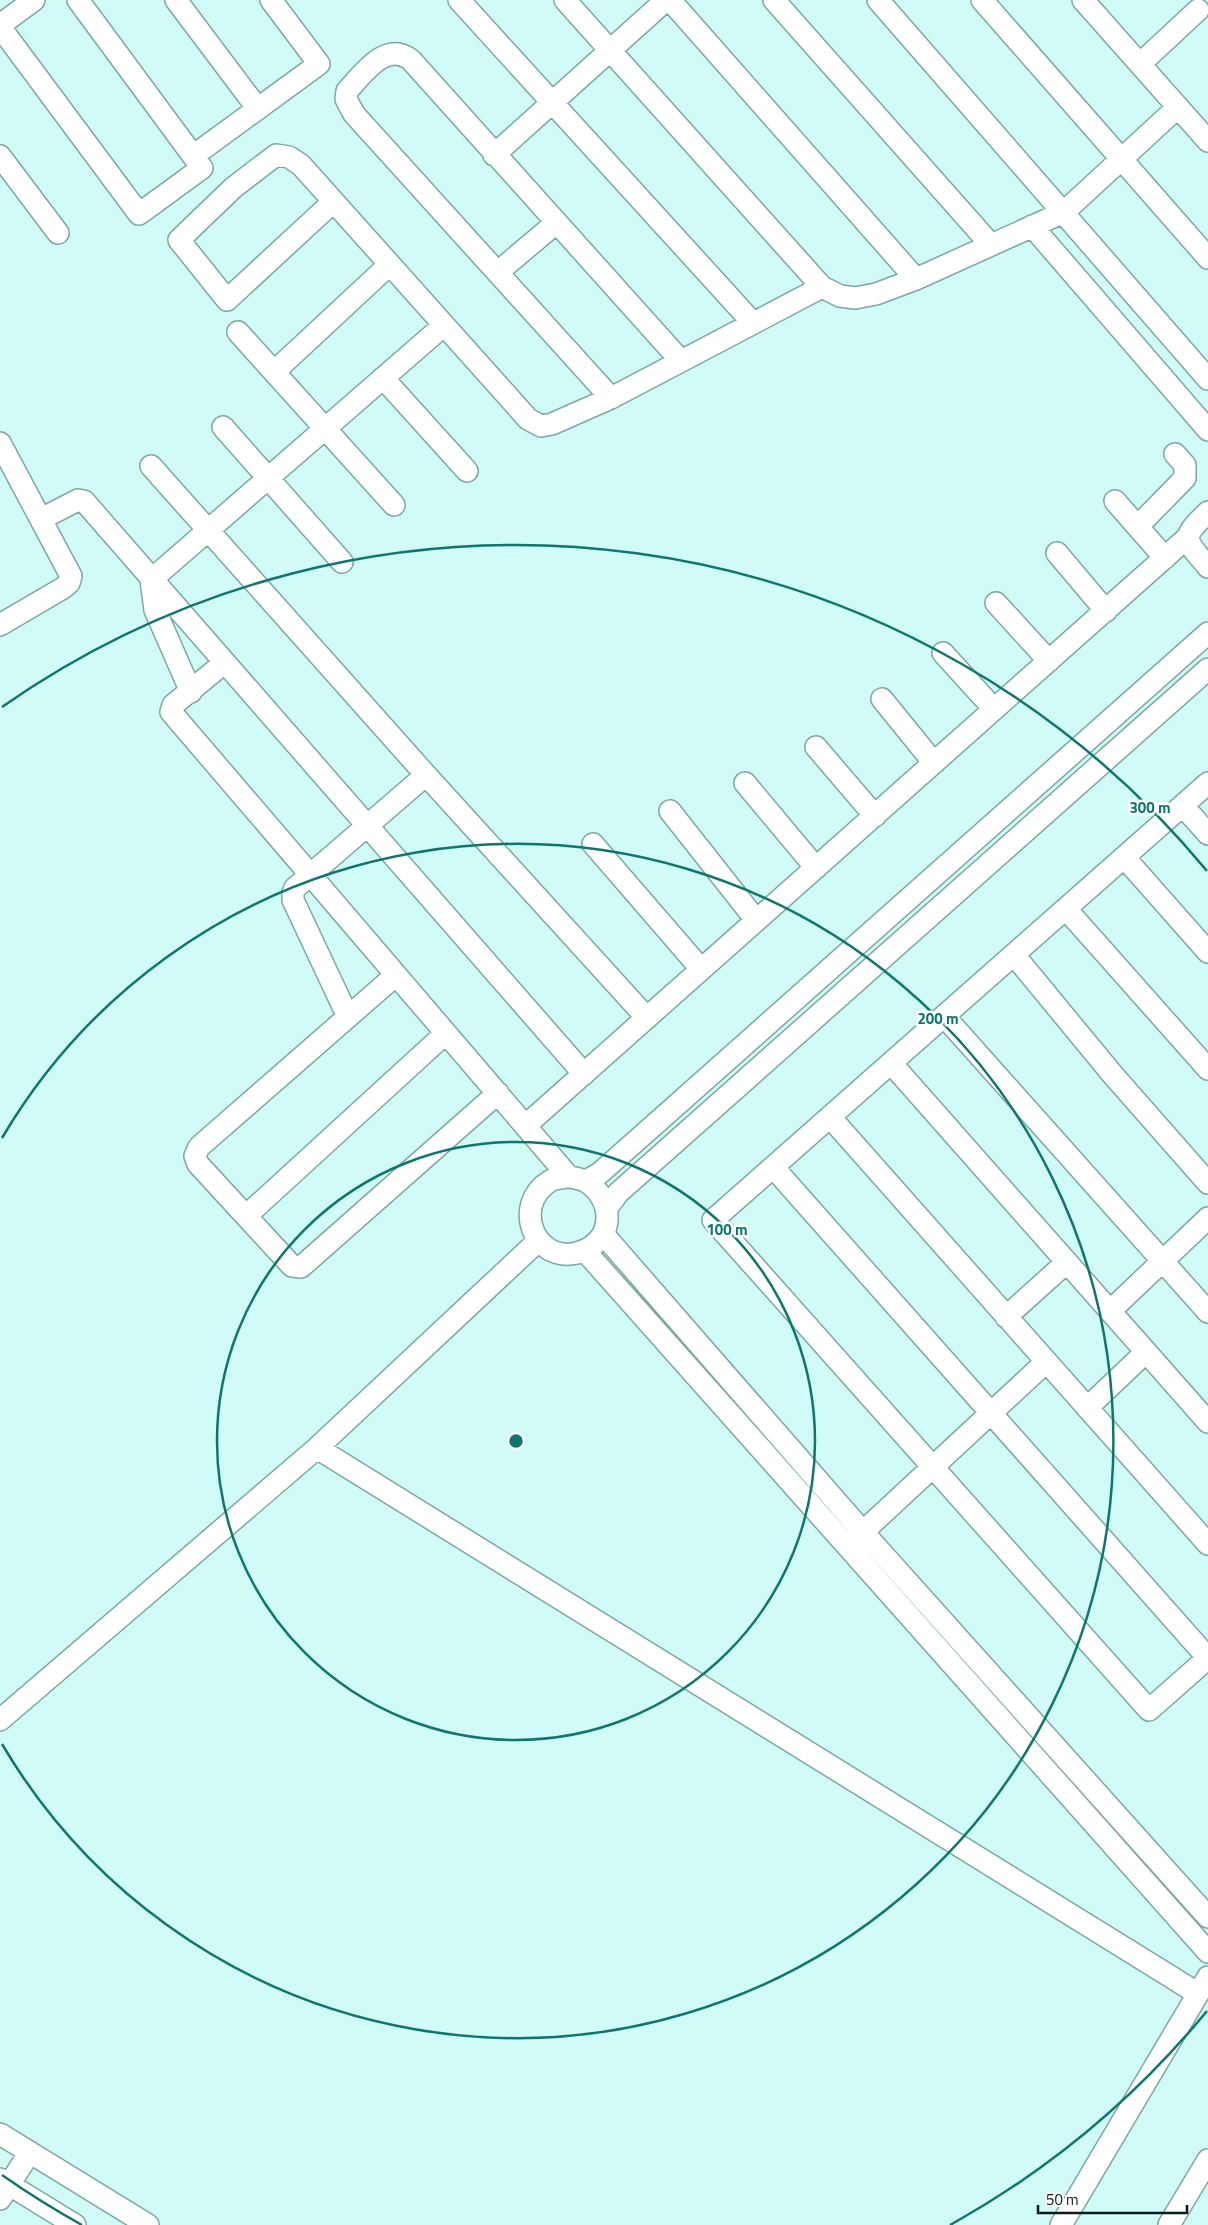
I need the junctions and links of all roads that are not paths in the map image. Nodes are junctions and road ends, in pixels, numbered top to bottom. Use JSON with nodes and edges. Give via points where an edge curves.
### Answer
{"nodes":[{"id":1,"x":34,"y":0,"type":"edge"},
{"id":2,"x":78,"y":0,"type":"edge"},
{"id":3,"x":176,"y":0,"type":"edge"},
{"id":4,"x":271,"y":0,"type":"edge"},
{"id":5,"x":459,"y":0,"type":"edge"},
{"id":6,"x":565,"y":0,"type":"edge"},
{"id":7,"x":666,"y":0,"type":"edge"},
{"id":8,"x":670,"y":0,"type":"edge"},
{"id":9,"x":774,"y":0,"type":"edge"},
{"id":10,"x":878,"y":0,"type":"edge"},
{"id":11,"x":982,"y":0,"type":"edge"},
{"id":12,"x":1083,"y":0,"type":"edge"},
{"id":13,"x":1198,"y":11,"type":"edge"},
{"id":14,"x":0,"y":26,"type":"edge"},
{"id":15,"x":610,"y":50,"type":"junction"},
{"id":16,"x":1140,"y":64,"type":"junction"},
{"id":17,"x":552,"y":102,"type":"junction"},
{"id":18,"x":1178,"y":107,"type":"junction"},
{"id":19,"x":258,"y":108,"type":"junction"},
{"id":20,"x":1208,"y":141,"type":"edge"},
{"id":21,"x":494,"y":155,"type":"junction"},
{"id":22,"x":0,"y":156,"type":"edge"},
{"id":23,"x":193,"y":156,"type":"junction"},
{"id":24,"x":1121,"y":159,"type":"junction"},
{"id":25,"x":333,"y":202,"type":"junction"},
{"id":26,"x":1064,"y":212,"type":"junction"},
{"id":27,"x":556,"y":223,"type":"junction"},
{"id":28,"x":1032,"y":226,"type":"junction"},
{"id":29,"x":58,"y":233,"type":"dead end"},
{"id":30,"x":991,"y":245,"type":"junction"},
{"id":31,"x":1208,"y":258,"type":"edge"},
{"id":32,"x":389,"y":265,"type":"junction"},
{"id":33,"x":498,"y":272,"type":"junction"},
{"id":34,"x":916,"y":278,"type":"junction"},
{"id":35,"x":822,"y":287,"type":"junction"},
{"id":36,"x":753,"y":323,"type":"junction"},
{"id":37,"x":443,"y":326,"type":"junction"},
{"id":38,"x":238,"y":332,"type":"dead end"},
{"id":39,"x":680,"y":361,"type":"junction"},
{"id":40,"x":274,"y":372,"type":"junction"},
{"id":41,"x":383,"y":378,"type":"junction"},
{"id":42,"x":1208,"y":379,"type":"edge"},
{"id":43,"x":611,"y":398,"type":"junction"},
{"id":44,"x":223,"y":427,"type":"dead end"},
{"id":45,"x":325,"y":428,"type":"junction"},
{"id":46,"x":1208,"y":430,"type":"edge"},
{"id":47,"x":0,"y":443,"type":"edge"},
{"id":48,"x":1175,"y":454,"type":"dead end"},
{"id":49,"x":151,"y":466,"type":"dead end"},
{"id":50,"x":467,"y":471,"type":"dead end"},
{"id":51,"x":268,"y":478,"type":"junction"},
{"id":52,"x":1115,"y":501,"type":"dead end"},
{"id":53,"x":394,"y":505,"type":"dead end"},
{"id":54,"x":1208,"y":512,"type":"edge"},
{"id":55,"x":40,"y":519,"type":"junction"},
{"id":56,"x":1138,"y":526,"type":"junction"},
{"id":57,"x":208,"y":530,"type":"junction"},
{"id":58,"x":1188,"y":537,"type":"junction"},
{"id":59,"x":1057,"y":552,"type":"dead end"},
{"id":60,"x":1165,"y":558,"type":"junction"},
{"id":61,"x":342,"y":562,"type":"dead end"},
{"id":62,"x":1208,"y":567,"type":"edge"},
{"id":63,"x":151,"y":580,"type":"junction"},
{"id":64,"x":996,"y":603,"type":"dead end"},
{"id":65,"x":1106,"y":611,"type":"junction"},
{"id":66,"x":2,"y":619,"type":"edge"},
{"id":67,"x":1208,"y":634,"type":"edge"},
{"id":68,"x":943,"y":653,"type":"dead end"},
{"id":69,"x":1049,"y":661,"type":"junction"},
{"id":70,"x":224,"y":663,"type":"junction"},
{"id":71,"x":1208,"y":669,"type":"edge"},
{"id":72,"x":191,"y":692,"type":"junction"},
{"id":73,"x":882,"y":699,"type":"dead end"},
{"id":74,"x":994,"y":709,"type":"junction"},
{"id":75,"x":816,"y":747,"type":"dead end"},
{"id":76,"x":934,"y":763,"type":"junction"},
{"id":77,"x":426,"y":775,"type":"junction"},
{"id":78,"x":745,"y":783,"type":"dead end"},
{"id":79,"x":1208,"y":783,"type":"edge"},
{"id":80,"x":1183,"y":806,"type":"junction"},
{"id":81,"x":670,"y":811,"type":"dead end"},
{"id":82,"x":875,"y":816,"type":"junction"},
{"id":83,"x":368,"y":826,"type":"junction"},
{"id":84,"x":1208,"y":834,"type":"edge"},
{"id":85,"x":593,"y":844,"type":"dead end"},
{"id":86,"x":1124,"y":857,"type":"junction"},
{"id":87,"x":816,"y":868,"type":"junction"},
{"id":88,"x":310,"y":875,"type":"junction"},
{"id":89,"x":1066,"y":909,"type":"junction"},
{"id":90,"x":756,"y":920,"type":"junction"},
{"id":91,"x":1208,"y":952,"type":"edge"},
{"id":92,"x":1014,"y":955,"type":"junction"},
{"id":93,"x":702,"y":969,"type":"junction"},
{"id":94,"x":396,"y":975,"type":"junction"},
{"id":95,"x":944,"y":1016,"type":"junction"},
{"id":96,"x":348,"y":1017,"type":"junction"},
{"id":97,"x":647,"y":1018,"type":"junction"},
{"id":98,"x":446,"y":1033,"type":"junction"},
{"id":99,"x":890,"y":1063,"type":"junction"},
{"id":100,"x":1208,"y":1069,"type":"edge"},
{"id":101,"x":584,"y":1074,"type":"junction"},
{"id":102,"x":498,"y":1093,"type":"junction"},
{"id":103,"x":830,"y":1116,"type":"junction"},
{"id":104,"x":525,"y":1126,"type":"junction"},
{"id":105,"x":773,"y":1167,"type":"junction"},
{"id":106,"x":577,"y":1179,"type":"junction"},
{"id":107,"x":1208,"y":1182,"type":"edge"},
{"id":108,"x":607,"y":1208,"type":"junction"},
{"id":109,"x":246,"y":1216,"type":"junction"},
{"id":110,"x":1208,"y":1218,"type":"edge"},
{"id":111,"x":603,"y":1234,"type":"junction"},
{"id":112,"x":538,"y":1241,"type":"junction"},
{"id":113,"x":585,"y":1251,"type":"junction"},
{"id":114,"x":1163,"y":1261,"type":"junction"},
{"id":115,"x":1067,"y":1262,"type":"junction"},
{"id":116,"x":1110,"y":1311,"type":"junction"},
{"id":117,"x":1208,"y":1312,"type":"edge"},
{"id":118,"x":1006,"y":1317,"type":"junction"},
{"id":119,"x":1146,"y":1352,"type":"junction"},
{"id":120,"x":1046,"y":1362,"type":"junction"},
{"id":121,"x":1087,"y":1408,"type":"junction"},
{"id":122,"x":990,"y":1412,"type":"junction"},
{"id":123,"x":1208,"y":1422,"type":"edge"},
{"id":124,"x":317,"y":1448,"type":"junction"},
{"id":125,"x":932,"y":1466,"type":"junction"},
{"id":126,"x":862,"y":1531,"type":"junction"},
{"id":127,"x":1208,"y":1544,"type":"edge"},
{"id":128,"x":847,"y":1546,"type":"junction"},
{"id":129,"x":1208,"y":1658,"type":"edge"},
{"id":130,"x":0,"y":1720,"type":"edge"},
{"id":131,"x":1208,"y":1917,"type":"edge"},
{"id":132,"x":1208,"y":1952,"type":"edge"},
{"id":133,"x":1203,"y":1985,"type":"edge"},
{"id":134,"x":0,"y":2134,"type":"edge"},
{"id":135,"x":30,"y":2152,"type":"junction"},
{"id":136,"x":1208,"y":2160,"type":"edge"},
{"id":137,"x":3,"y":2188,"type":"edge"},
{"id":138,"x":75,"y":2225,"type":"edge"},
{"id":139,"x":148,"y":2225,"type":"edge"},
{"id":140,"x":1061,"y":2225,"type":"edge"},
{"id":141,"x":1169,"y":2225,"type":"edge"}],
"edges":[{"from":1,"to":14,"type":"street"},
{"from":2,"to":23,"type":"street"},
{"from":3,"to":19,"type":"street"},
{"from":4,"to":19,"type":"street","via":[[319,64]]},
{"from":5,"to":17,"type":"street"},
{"from":6,"to":15,"type":"street"},
{"from":7,"to":15,"type":"street"},
{"from":8,"to":34,"type":"street"},
{"from":9,"to":30,"type":"street"},
{"from":10,"to":26,"type":"street"},
{"from":11,"to":24,"type":"street"},
{"from":12,"to":16,"type":"street"},
{"from":13,"to":16,"type":"street"},
{"from":14,"to":23,"type":"street","via":[[139,214],[202,168]]},
{"from":15,"to":17,"type":"street"},
{"from":15,"to":35,"type":"street"},
{"from":16,"to":18,"type":"street"},
{"from":17,"to":21,"type":"street"},
{"from":17,"to":36,"type":"street"},
{"from":18,"to":20,"type":"street"},
{"from":18,"to":24,"type":"street"},
{"from":19,"to":23,"type":"street"},
{"from":21,"to":27,"type":"street"},
{"from":21,"to":33,"type":"street","via":[[406,56],[385,55],[347,91],[346,99],[354,114]]},
{"from":22,"to":29,"type":"street"},
{"from":24,"to":26,"type":"street"},
{"from":24,"to":31,"type":"street"},
{"from":25,"to":25,"type":"street","via":[[295,160],[276,155],[233,188],[179,240],[227,300]]},
{"from":25,"to":32,"type":"street"},
{"from":26,"to":28,"type":"street"},
{"from":26,"to":42,"type":"street"},
{"from":27,"to":33,"type":"street"},
{"from":27,"to":39,"type":"street"},
{"from":28,"to":30,"type":"street"},
{"from":28,"to":46,"type":"street"},
{"from":30,"to":34,"type":"street"},
{"from":32,"to":37,"type":"street"},
{"from":32,"to":40,"type":"street"},
{"from":33,"to":43,"type":"street"},
{"from":34,"to":35,"type":"street","via":[[876,294],[855,298],[840,296]]},
{"from":35,"to":36,"type":"street"},
{"from":36,"to":39,"type":"street"},
{"from":37,"to":41,"type":"street"},
{"from":37,"to":43,"type":"street","via":[[528,419],[538,425],[552,424]]},
{"from":38,"to":40,"type":"street"},
{"from":39,"to":43,"type":"street"},
{"from":40,"to":45,"type":"street"},
{"from":41,"to":45,"type":"street"},
{"from":41,"to":50,"type":"street"},
{"from":44,"to":51,"type":"street"},
{"from":45,"to":51,"type":"street"},
{"from":45,"to":53,"type":"street"},
{"from":47,"to":55,"type":"street"},
{"from":48,"to":56,"type":"street","via":[[1185,465],[1185,478]]},
{"from":49,"to":57,"type":"street"},
{"from":51,"to":57,"type":"street"},
{"from":51,"to":61,"type":"street"},
{"from":52,"to":56,"type":"street"},
{"from":54,"to":58,"type":"street","via":[[1189,531]]},
{"from":55,"to":63,"type":"street","via":[[78,500],[84,501]]},
{"from":55,"to":66,"type":"street","via":[[71,576],[70,581],[63,588]]},
{"from":56,"to":60,"type":"street"},
{"from":57,"to":63,"type":"street"},
{"from":57,"to":77,"type":"street"},
{"from":58,"to":60,"type":"street"},
{"from":58,"to":62,"type":"street","via":[[1190,545]]},
{"from":59,"to":65,"type":"street"},
{"from":60,"to":65,"type":"street"},
{"from":63,"to":70,"type":"street"},
{"from":63,"to":72,"type":"street","via":[[155,610]]},
{"from":64,"to":69,"type":"street"},
{"from":65,"to":69,"type":"street"},
{"from":67,"to":106,"type":"street","via":[[600,1173]]},
{"from":68,"to":74,"type":"street"},
{"from":69,"to":74,"type":"street"},
{"from":70,"to":72,"type":"street"},
{"from":70,"to":83,"type":"street"},
{"from":71,"to":108,"type":"street","via":[[625,1187]]},
{"from":72,"to":88,"type":"street","via":[[173,705],[171,712]]},
{"from":73,"to":76,"type":"street"},
{"from":74,"to":76,"type":"street"},
{"from":75,"to":82,"type":"street"},
{"from":76,"to":82,"type":"street"},
{"from":77,"to":83,"type":"street"},
{"from":77,"to":97,"type":"street"},
{"from":78,"to":87,"type":"street"},
{"from":79,"to":80,"type":"street"},
{"from":80,"to":84,"type":"street"},
{"from":80,"to":86,"type":"street"},
{"from":81,"to":90,"type":"street"},
{"from":82,"to":87,"type":"street"},
{"from":83,"to":88,"type":"street"},
{"from":83,"to":101,"type":"street"},
{"from":85,"to":93,"type":"street"},
{"from":86,"to":89,"type":"street"},
{"from":86,"to":91,"type":"street"},
{"from":87,"to":90,"type":"street"},
{"from":88,"to":94,"type":"street"},
{"from":88,"to":96,"type":"street","via":[[295,888],[293,900]]},
{"from":89,"to":92,"type":"street"},
{"from":89,"to":100,"type":"street"},
{"from":90,"to":93,"type":"street"},
{"from":92,"to":95,"type":"street"},
{"from":92,"to":107,"type":"street","via":[[1113,1075]]},
{"from":93,"to":97,"type":"street"},
{"from":94,"to":96,"type":"street"},
{"from":94,"to":98,"type":"street"},
{"from":95,"to":99,"type":"street"},
{"from":95,"to":114,"type":"street"},
{"from":96,"to":109,"type":"street","via":[[198,1150],[198,1164]]},
{"from":97,"to":101,"type":"street"},
{"from":98,"to":102,"type":"street"},
{"from":98,"to":109,"type":"street"},
{"from":99,"to":103,"type":"street"},
{"from":99,"to":115,"type":"street"},
{"from":101,"to":104,"type":"street"},
{"from":102,"to":104,"type":"street"},
{"from":102,"to":109,"type":"street","via":[[301,1267],[292,1266]]},
{"from":103,"to":105,"type":"street"},
{"from":103,"to":118,"type":"street"},
{"from":104,"to":106,"type":"street"},
{"from":105,"to":122,"type":"street"},
{"from":105,"to":125,"type":"street","via":[[713,1220]]},
{"from":106,"to":108,"type":"street","via":[[599,1192]]},
{"from":106,"to":112,"type":"street","via":[[552,1180],[538,1191],[530,1207],[530,1225]]},
{"from":108,"to":111,"type":"street"},
{"from":110,"to":114,"type":"street"},
{"from":111,"to":113,"type":"street"},
{"from":111,"to":126,"type":"street"},
{"from":112,"to":113,"type":"street","via":[[552,1251],[568,1255]]},
{"from":112,"to":124,"type":"street"},
{"from":113,"to":128,"type":"street"},
{"from":114,"to":116,"type":"street"},
{"from":114,"to":117,"type":"street"},
{"from":115,"to":116,"type":"street"},
{"from":115,"to":118,"type":"street"},
{"from":116,"to":119,"type":"street"},
{"from":118,"to":120,"type":"street"},
{"from":119,"to":121,"type":"street"},
{"from":119,"to":123,"type":"street"},
{"from":120,"to":121,"type":"street"},
{"from":120,"to":122,"type":"street"},
{"from":121,"to":127,"type":"street"},
{"from":122,"to":125,"type":"street"},
{"from":122,"to":129,"type":"street"},
{"from":124,"to":130,"type":"street"},
{"from":124,"to":133,"type":"street"},
{"from":125,"to":126,"type":"street"},
{"from":125,"to":129,"type":"street","via":[[1149,1710]]},
{"from":126,"to":128,"type":"street"},
{"from":126,"to":131,"type":"street"},
{"from":128,"to":132,"type":"street"},
{"from":133,"to":140,"type":"street"},
{"from":134,"to":135,"type":"street"},
{"from":135,"to":137,"type":"street"},
{"from":135,"to":139,"type":"street"},
{"from":136,"to":141,"type":"street"},
{"from":137,"to":138,"type":"street"}]}
